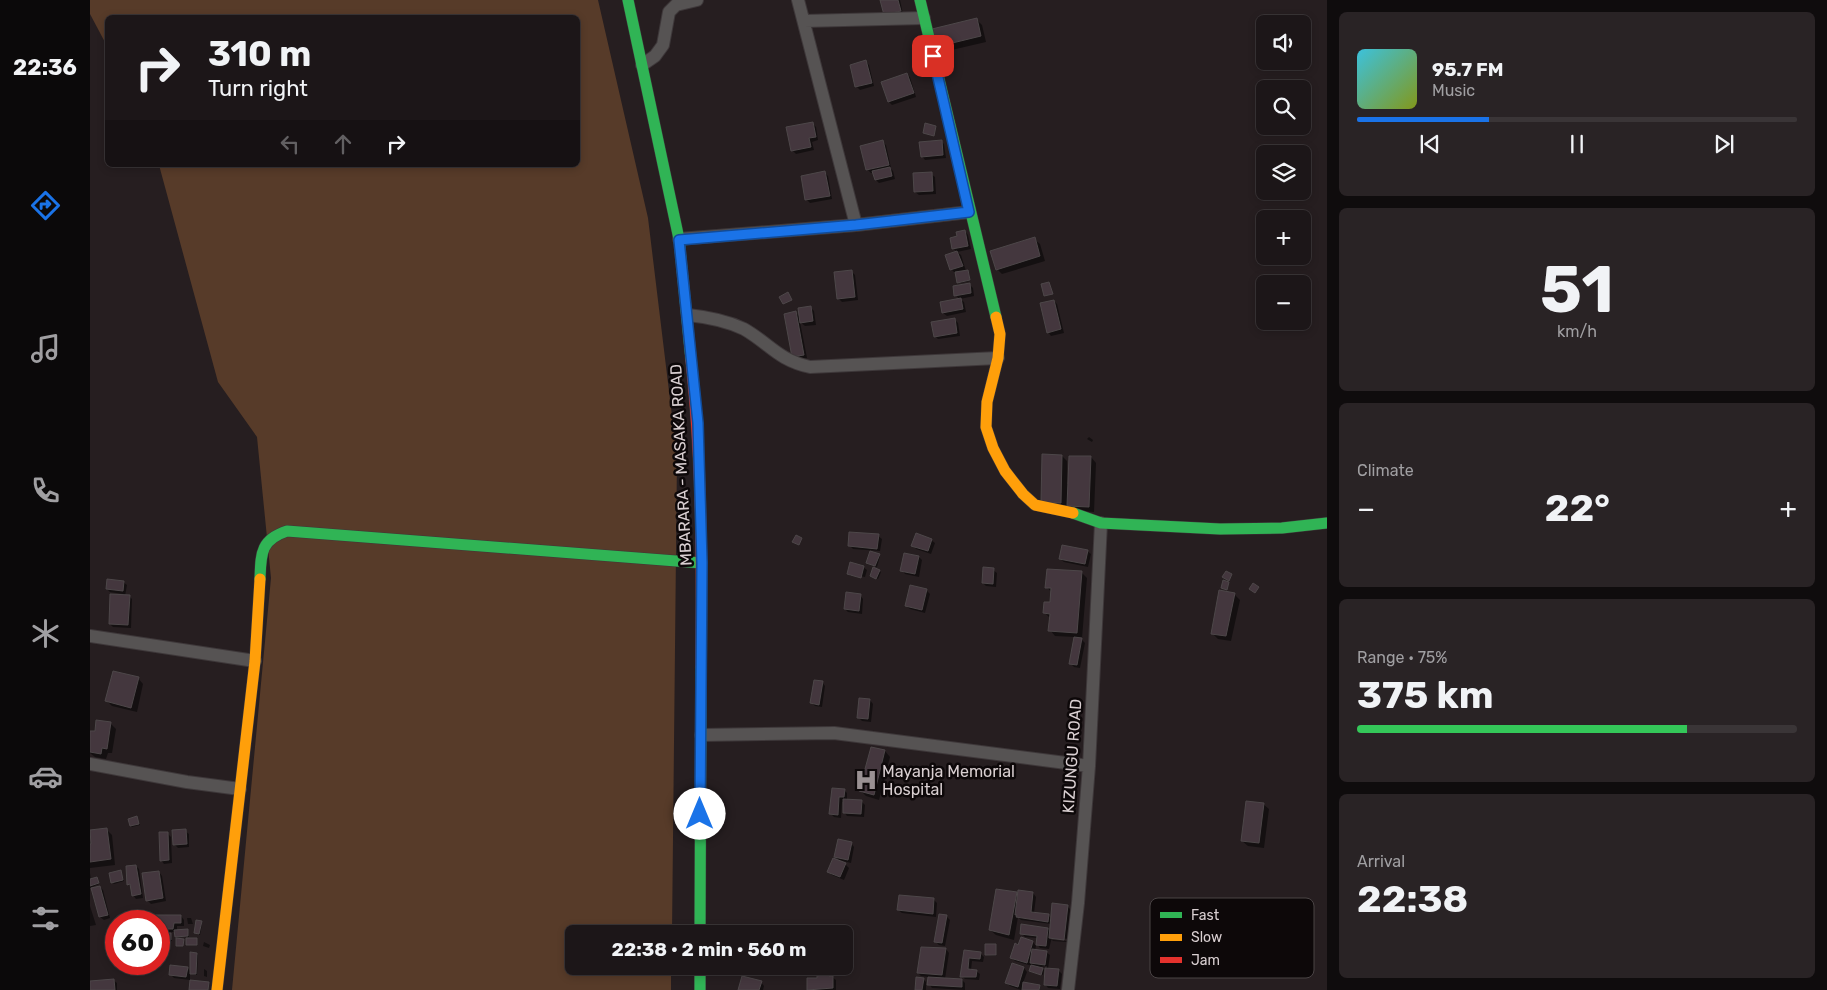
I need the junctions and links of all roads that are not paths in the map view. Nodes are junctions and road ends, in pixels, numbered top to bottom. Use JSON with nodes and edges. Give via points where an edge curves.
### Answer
{"nodes":[{"id":1,"x":628,"y":0,"type":"edge"},
{"id":2,"x":697,"y":0,"type":"edge"},
{"id":3,"x":798,"y":0,"type":"edge"},
{"id":4,"x":920,"y":0,"type":"edge"},
{"id":5,"x":924,"y":18,"type":"junction"},
{"id":6,"x":804,"y":22,"type":"junction"},
{"id":7,"x":642,"y":65,"type":"junction"},
{"id":8,"x":969,"y":212,"type":"junction"},
{"id":9,"x":856,"y":225,"type":"junction"},
{"id":10,"x":679,"y":240,"type":"junction"},
{"id":11,"x":688,"y":316,"type":"junction"},
{"id":12,"x":998,"y":358,"type":"junction"},
{"id":13,"x":1101,"y":523,"type":"junction"},
{"id":14,"x":1327,"y":524,"type":"edge"},
{"id":15,"x":702,"y":563,"type":"junction"},
{"id":16,"x":90,"y":636,"type":"edge"},
{"id":17,"x":255,"y":661,"type":"junction"},
{"id":18,"x":701,"y":735,"type":"junction"},
{"id":19,"x":90,"y":764,"type":"edge"},
{"id":20,"x":1089,"y":766,"type":"junction"},
{"id":21,"x":240,"y":789,"type":"junction"},
{"id":22,"x":700,"y":925,"type":"edge"},
{"id":23,"x":700,"y":975,"type":"edge"},
{"id":24,"x":216,"y":990,"type":"edge"},
{"id":25,"x":700,"y":990,"type":"edge"},
{"id":26,"x":1068,"y":990,"type":"edge"}],
"edges":[{"from":1,"to":7,"type":"street","name":"MBARARA - MASAKA ROAD"},
{"from":2,"to":7,"type":"street","via":[[676,5],[669,12],[664,45]]},
{"from":3,"to":6,"type":"street"},
{"from":4,"to":5,"type":"street"},
{"from":5,"to":6,"type":"street"},
{"from":5,"to":8,"type":"street"},
{"from":6,"to":9,"type":"street"},
{"from":7,"to":10,"type":"street","name":"MBARARA - MASAKA ROAD"},
{"from":8,"to":9,"type":"street"},
{"from":8,"to":12,"type":"street","via":[[1000,334]]},
{"from":9,"to":10,"type":"street"},
{"from":10,"to":11,"type":"street","name":"MBARARA - MASAKA ROAD"},
{"from":11,"to":12,"type":"street","via":[[715,318],[731,324],[794,364],[810,367]]},
{"from":11,"to":15,"type":"street","name":"MBARARA - MASAKA ROAD","via":[[698,423]]},
{"from":12,"to":13,"type":"street","via":[[987,402],[986,427],[992,448],[1005,471],[1035,505]]},
{"from":13,"to":14,"type":"street","via":[[1220,529]]},
{"from":13,"to":20,"type":"street","name":"KIZUNGU ROAD"},
{"from":15,"to":17,"type":"street","via":[[287,531],[270,538],[264,545]]},
{"from":15,"to":18,"type":"street","name":"MBARARA - MASAKA ROAD"},
{"from":16,"to":17,"type":"street"},
{"from":17,"to":21,"type":"street"},
{"from":18,"to":20,"type":"street","via":[[834,732]]},
{"from":18,"to":22,"type":"street","name":"MBARARA - MASAKA ROAD"},
{"from":19,"to":21,"type":"street"},
{"from":20,"to":26,"type":"street","name":"KIZUNGU ROAD"},
{"from":21,"to":24,"type":"street"},
{"from":23,"to":25,"type":"street"}]}
